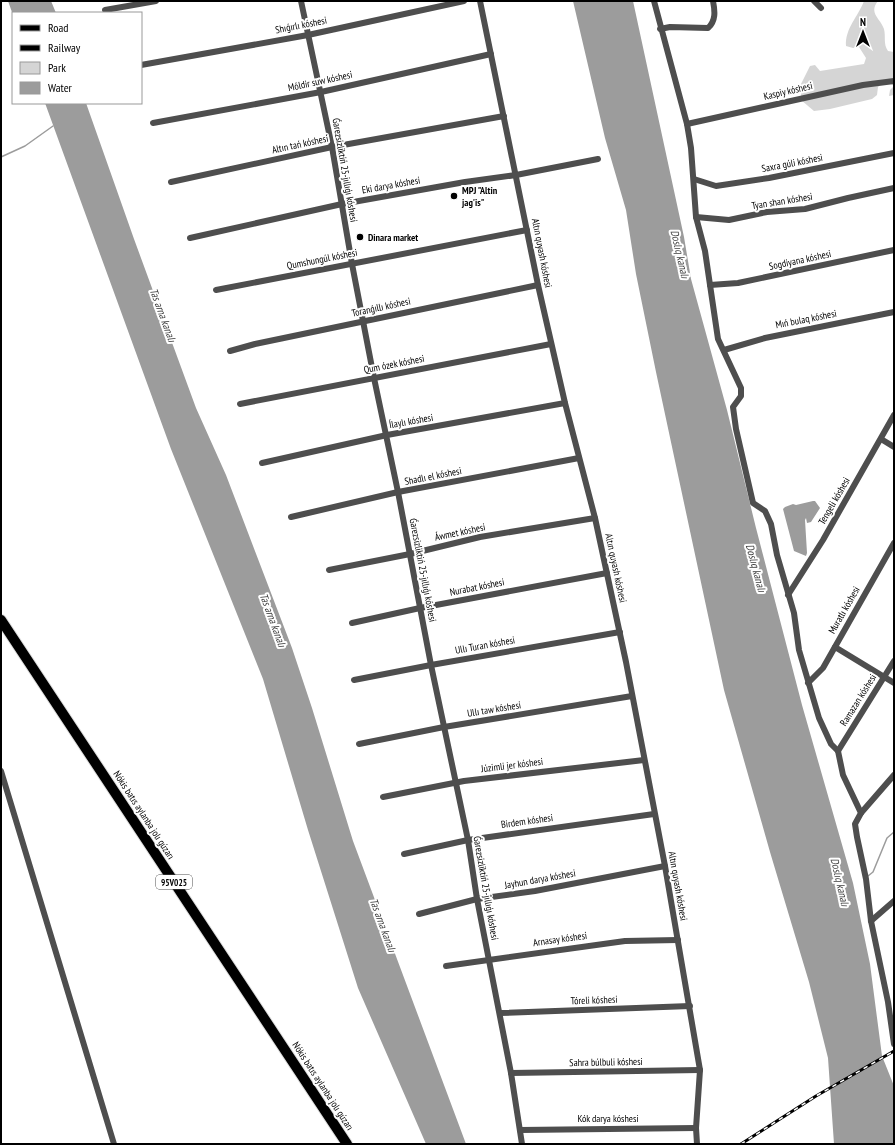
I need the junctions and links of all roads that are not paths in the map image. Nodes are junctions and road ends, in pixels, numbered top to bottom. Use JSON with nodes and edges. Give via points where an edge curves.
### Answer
{"nodes":[{"id":1,"x":156,"y":1,"type":"edge"},
{"id":2,"x":300,"y":1,"type":"edge"},
{"id":3,"x":464,"y":1,"type":"edge"},
{"id":4,"x":480,"y":1,"type":"edge"},
{"id":5,"x":654,"y":1,"type":"edge"},
{"id":6,"x":713,"y":1,"type":"edge"},
{"id":7,"x":814,"y":1,"type":"edge"},
{"id":8,"x":821,"y":8,"type":"dead end"},
{"id":9,"x":105,"y":10,"type":"dead end"},
{"id":10,"x":660,"y":29,"type":"junction"},
{"id":11,"x":308,"y":35,"type":"junction"},
{"id":12,"x":491,"y":54,"type":"junction"},
{"id":13,"x":142,"y":65,"type":"edge"},
{"id":14,"x":894,"y":81,"type":"edge"},
{"id":15,"x":321,"y":92,"type":"junction"},
{"id":16,"x":504,"y":116,"type":"junction"},
{"id":17,"x":153,"y":123,"type":"dead end"},
{"id":18,"x":687,"y":124,"type":"junction"},
{"id":19,"x":332,"y":147,"type":"junction"},
{"id":20,"x":894,"y":153,"type":"edge"},
{"id":21,"x":598,"y":159,"type":"dead end"},
{"id":22,"x":516,"y":175,"type":"junction"},
{"id":23,"x":694,"y":179,"type":"junction"},
{"id":24,"x":171,"y":182,"type":"dead end"},
{"id":25,"x":894,"y":188,"type":"edge"},
{"id":26,"x":342,"y":204,"type":"junction"},
{"id":27,"x":696,"y":217,"type":"junction"},
{"id":28,"x":527,"y":230,"type":"junction"},
{"id":29,"x":190,"y":238,"type":"dead end"},
{"id":30,"x":894,"y":250,"type":"edge"},
{"id":31,"x":352,"y":264,"type":"junction"},
{"id":32,"x":710,"y":284,"type":"junction"},
{"id":33,"x":538,"y":285,"type":"junction"},
{"id":34,"x":216,"y":290,"type":"dead end"},
{"id":35,"x":894,"y":312,"type":"edge"},
{"id":36,"x":363,"y":322,"type":"junction"},
{"id":37,"x":551,"y":344,"type":"junction"},
{"id":38,"x":724,"y":350,"type":"junction"},
{"id":39,"x":230,"y":351,"type":"dead end"},
{"id":40,"x":374,"y":378,"type":"junction"},
{"id":41,"x":565,"y":403,"type":"junction"},
{"id":42,"x":240,"y":404,"type":"dead end"},
{"id":43,"x":894,"y":415,"type":"edge"},
{"id":44,"x":387,"y":435,"type":"junction"},
{"id":45,"x":881,"y":439,"type":"junction"},
{"id":46,"x":894,"y":446,"type":"edge"},
{"id":47,"x":579,"y":458,"type":"junction"},
{"id":48,"x":262,"y":463,"type":"dead end"},
{"id":49,"x":398,"y":492,"type":"junction"},
{"id":50,"x":291,"y":517,"type":"dead end"},
{"id":51,"x":595,"y":518,"type":"junction"},
{"id":52,"x":894,"y":542,"type":"edge"},
{"id":53,"x":410,"y":554,"type":"junction"},
{"id":54,"x":329,"y":570,"type":"dead end"},
{"id":55,"x":607,"y":573,"type":"junction"},
{"id":56,"x":788,"y":595,"type":"junction"},
{"id":57,"x":420,"y":608,"type":"junction"},
{"id":58,"x":1,"y":620,"type":"edge"},
{"id":59,"x":352,"y":623,"type":"dead end"},
{"id":60,"x":620,"y":632,"type":"junction"},
{"id":61,"x":835,"y":647,"type":"junction"},
{"id":62,"x":894,"y":661,"type":"edge"},
{"id":63,"x":431,"y":665,"type":"junction"},
{"id":64,"x":884,"y":677,"type":"junction"},
{"id":65,"x":354,"y":680,"type":"dead end"},
{"id":66,"x":808,"y":683,"type":"junction"},
{"id":67,"x":894,"y":683,"type":"edge"},
{"id":68,"x":632,"y":696,"type":"junction"},
{"id":69,"x":444,"y":727,"type":"junction"},
{"id":70,"x":359,"y":744,"type":"dead end"},
{"id":71,"x":838,"y":751,"type":"junction"},
{"id":72,"x":644,"y":760,"type":"junction"},
{"id":73,"x":1,"y":771,"type":"edge"},
{"id":74,"x":894,"y":775,"type":"edge"},
{"id":75,"x":457,"y":783,"type":"junction"},
{"id":76,"x":383,"y":797,"type":"dead end"},
{"id":77,"x":861,"y":813,"type":"junction"},
{"id":78,"x":654,"y":814,"type":"junction"},
{"id":79,"x":468,"y":840,"type":"junction"},
{"id":80,"x":404,"y":854,"type":"dead end"},
{"id":81,"x":665,"y":866,"type":"junction"},
{"id":82,"x":477,"y":899,"type":"junction"},
{"id":83,"x":894,"y":901,"type":"edge"},
{"id":84,"x":419,"y":914,"type":"dead end"},
{"id":85,"x":871,"y":921,"type":"junction"},
{"id":86,"x":678,"y":940,"type":"junction"},
{"id":87,"x":489,"y":959,"type":"junction"},
{"id":88,"x":446,"y":966,"type":"dead end"},
{"id":89,"x":891,"y":1002,"type":"edge"},
{"id":90,"x":690,"y":1006,"type":"junction"},
{"id":91,"x":500,"y":1013,"type":"junction"},
{"id":92,"x":894,"y":1044,"type":"edge"},
{"id":93,"x":700,"y":1070,"type":"junction"},
{"id":94,"x":511,"y":1073,"type":"junction"},
{"id":95,"x":696,"y":1128,"type":"junction"},
{"id":96,"x":520,"y":1130,"type":"junction"},
{"id":97,"x":114,"y":1144,"type":"edge"},
{"id":98,"x":347,"y":1144,"type":"edge"},
{"id":99,"x":522,"y":1144,"type":"edge"},
{"id":100,"x":697,"y":1144,"type":"edge"}],
"edges":[{"from":1,"to":9,"type":"street"},
{"from":2,"to":11,"type":"street","name":"Ǵarezsizliktiń 25-jıllıǵı kóshesi"},
{"from":3,"to":11,"type":"street","name":"Shıǵırlı kóshesi"},
{"from":4,"to":12,"type":"street","name":"Altın quyash kóshesi"},
{"from":5,"to":10,"type":"street"},
{"from":6,"to":10,"type":"street","via":[[716,12],[708,28]]},
{"from":7,"to":8,"type":"street"},
{"from":10,"to":18,"type":"street"},
{"from":11,"to":13,"type":"street","name":"Shıǵırlı kóshesi"},
{"from":11,"to":15,"type":"street","name":"Ǵarezsizliktiń 25-jıllıǵı kóshesi"},
{"from":12,"to":15,"type":"street","name":"Móldir suw kóshesi"},
{"from":12,"to":16,"type":"street","name":"Altın quyash kóshesi"},
{"from":14,"to":18,"type":"street","name":"Kaspiy kóshesi","via":[[863,85]]},
{"from":15,"to":17,"type":"street","name":"Móldir suw kóshesi"},
{"from":15,"to":19,"type":"street","name":"Ǵarezsizliktiń 25-jıllıǵı kóshesi"},
{"from":16,"to":19,"type":"street","name":"Altın tań kóshesi"},
{"from":16,"to":22,"type":"street","name":"Altın quyash kóshesi"},
{"from":18,"to":23,"type":"street"},
{"from":19,"to":24,"type":"street","name":"Altın tań kóshesi"},
{"from":19,"to":26,"type":"street","name":"Ǵarezsizliktiń 25-jıllıǵı kóshesi"},
{"from":20,"to":23,"type":"street","name":"Saxra gúli kóshesi","via":[[716,186]]},
{"from":21,"to":22,"type":"street","name":"Eki darya kóshesi"},
{"from":22,"to":26,"type":"street","name":"Eki darya kóshesi"},
{"from":22,"to":28,"type":"street","name":"Altın quyash kóshesi"},
{"from":23,"to":27,"type":"street"},
{"from":25,"to":27,"type":"street","name":"Tyan shan kóshesi","via":[[805,209],[767,212],[729,220]]},
{"from":26,"to":29,"type":"street","name":"Eki darya kóshesi"},
{"from":26,"to":31,"type":"street","name":"Ǵarezsizliktiń 25-jıllıǵı kóshesi"},
{"from":27,"to":32,"type":"street"},
{"from":28,"to":31,"type":"street","name":"Qumshungúl kóshesi"},
{"from":28,"to":33,"type":"street","name":"Altın quyash kóshesi"},
{"from":30,"to":32,"type":"street","name":"Sogdiyana kóshesi","via":[[738,283]]},
{"from":31,"to":34,"type":"street","name":"Qumshungúl kóshesi"},
{"from":31,"to":36,"type":"street","name":"Ǵarezsizliktiń 25-jıllıǵı kóshesi"},
{"from":32,"to":38,"type":"street","via":[[718,339]]},
{"from":33,"to":36,"type":"street","name":"Toranǵıllı kóshesi"},
{"from":33,"to":37,"type":"street","name":"Altın quyash kóshesi"},
{"from":35,"to":38,"type":"street","name":"Mıń bulaq kóshesi","via":[[765,338]]},
{"from":36,"to":39,"type":"street","name":"Toranǵıllı kóshesi"},
{"from":36,"to":40,"type":"street","name":"Ǵarezsizliktiń 25-jıllıǵı kóshesi"},
{"from":37,"to":40,"type":"street","name":"Qum ózek kóshesi"},
{"from":37,"to":41,"type":"street","name":"Altın quyash kóshesi"},
{"from":38,"to":56,"type":"street","via":[[741,388],[741,396],[733,407],[753,503],[765,511],[771,524]]},
{"from":40,"to":42,"type":"street","name":"Qum ózek kóshesi"},
{"from":40,"to":44,"type":"street","name":"Ǵarezsizliktiń 25-jıllıǵı kóshesi"},
{"from":41,"to":44,"type":"street","name":"Ílaylı kóshesi"},
{"from":41,"to":47,"type":"street","name":"Altın quyash kóshesi"},
{"from":43,"to":45,"type":"street","name":"Tengeli kóshesi"},
{"from":44,"to":48,"type":"street","name":"Ílaylı kóshesi"},
{"from":44,"to":49,"type":"street","name":"Ǵarezsizliktiń 25-jıllıǵı kóshesi"},
{"from":45,"to":46,"type":"street"},
{"from":45,"to":56,"type":"street","name":"Tengeli kóshesi"},
{"from":47,"to":49,"type":"street","name":"Shadlı el kóshesi"},
{"from":47,"to":51,"type":"street","name":"Altın quyash kóshesi"},
{"from":49,"to":50,"type":"street","name":"Shadlı el kóshesi"},
{"from":49,"to":53,"type":"street","name":"Ǵarezsizliktiń 25-jıllıǵı kóshesi"},
{"from":51,"to":53,"type":"street","name":"Áwmet kóshesi","via":[[480,537]]},
{"from":51,"to":55,"type":"street","name":"Altın quyash kóshesi"},
{"from":52,"to":61,"type":"street","name":"Muratlı kóshesi"},
{"from":53,"to":54,"type":"street","name":"Áwmet kóshesi"},
{"from":53,"to":57,"type":"street","name":"Ǵarezsizliktiń 25-jıllıǵı kóshesi"},
{"from":55,"to":57,"type":"street","name":"Nurabat kóshesi"},
{"from":55,"to":60,"type":"street","name":"Altın quyash kóshesi"},
{"from":56,"to":66,"type":"street"},
{"from":57,"to":59,"type":"street","name":"Nurabat kóshesi"},
{"from":57,"to":63,"type":"street","name":"Ǵarezsizliktiń 25-jıllıǵı kóshesi"},
{"from":58,"to":98,"type":"main road","name":"Nókis batıs aylanba jolı gúzarı","number":"95V025"},
{"from":60,"to":63,"type":"street","name":"Ullı Turan kóshesi"},
{"from":60,"to":68,"type":"street","name":"Altın quyash kóshesi"},
{"from":61,"to":64,"type":"street"},
{"from":61,"to":66,"type":"street","name":"Muratlı kóshesi","via":[[823,668]]},
{"from":62,"to":64,"type":"street","name":"Ramazan kóshesi"},
{"from":63,"to":65,"type":"street","name":"Ullı Turan kóshesi"},
{"from":63,"to":69,"type":"street","name":"Ǵarezsizliktiń 25-jıllıǵı kóshesi"},
{"from":64,"to":67,"type":"street"},
{"from":64,"to":71,"type":"street","name":"Ramazan kóshesi"},
{"from":66,"to":71,"type":"street","via":[[830,744]]},
{"from":68,"to":69,"type":"street","name":"Ullı taw kóshesi"},
{"from":68,"to":72,"type":"street","name":"Altın quyash kóshesi"},
{"from":69,"to":70,"type":"street","name":"Ullı taw kóshesi"},
{"from":69,"to":75,"type":"street","name":"Ǵarezsizliktiń 25-jıllıǵı kóshesi"},
{"from":71,"to":77,"type":"street","via":[[843,775]]},
{"from":72,"to":75,"type":"street","name":"Júzimli jer kóshesi"},
{"from":72,"to":78,"type":"street","name":"Altın quyash kóshesi"},
{"from":73,"to":97,"type":"street"},
{"from":74,"to":77,"type":"street"},
{"from":75,"to":76,"type":"street","name":"Júzimli jer kóshesi"},
{"from":75,"to":79,"type":"street","name":"Ǵarezsizliktiń 25-jıllıǵı kóshesi"},
{"from":77,"to":85,"type":"street","via":[[855,824]]},
{"from":78,"to":79,"type":"street","name":"Birdem kóshesi"},
{"from":78,"to":81,"type":"street","name":"Altın quyash kóshesi"},
{"from":79,"to":80,"type":"street","name":"Birdem kóshesi"},
{"from":79,"to":82,"type":"street","name":"Ǵarezsizliktiń 25-jıllıǵı kóshesi"},
{"from":81,"to":82,"type":"street","name":"Jayhun darya kóshesi","via":[[535,891]]},
{"from":81,"to":86,"type":"street","name":"Altın quyash kóshesi"},
{"from":82,"to":84,"type":"street","name":"Jayhun darya kóshesi"},
{"from":82,"to":87,"type":"street","name":"Ǵarezsizliktiń 25-jıllıǵı kóshesi"},
{"from":83,"to":85,"type":"street"},
{"from":85,"to":89,"type":"street"},
{"from":86,"to":87,"type":"street","name":"Arnasay kóshesi","via":[[625,941]]},
{"from":86,"to":90,"type":"street","name":"Altın quyash kóshesi"},
{"from":87,"to":88,"type":"street","name":"Arnasay kóshesi"},
{"from":87,"to":91,"type":"street","name":"Ǵarezsizliktiń 25-jıllıǵı kóshesi"},
{"from":89,"to":92,"type":"street"},
{"from":90,"to":91,"type":"street","name":"Tóreli kóshesi"},
{"from":90,"to":93,"type":"street","name":"Altın quyash kóshesi"},
{"from":91,"to":94,"type":"street","name":"Ǵarezsizliktiń 25-jıllıǵı kóshesi"},
{"from":93,"to":94,"type":"street","name":"Sahra búlbuli kóshesi"},
{"from":93,"to":95,"type":"street","name":"Altın quyash kóshesi"},
{"from":94,"to":96,"type":"street","name":"Ǵarezsizliktiń 25-jıllıǵı kóshesi"},
{"from":95,"to":96,"type":"street","name":"Kók darya kóshesi"},
{"from":95,"to":100,"type":"street","name":"Altın quyash kóshesi"},
{"from":96,"to":99,"type":"street","name":"Ǵarezsizliktiń 25-jıllıǵı kóshesi"}]}
